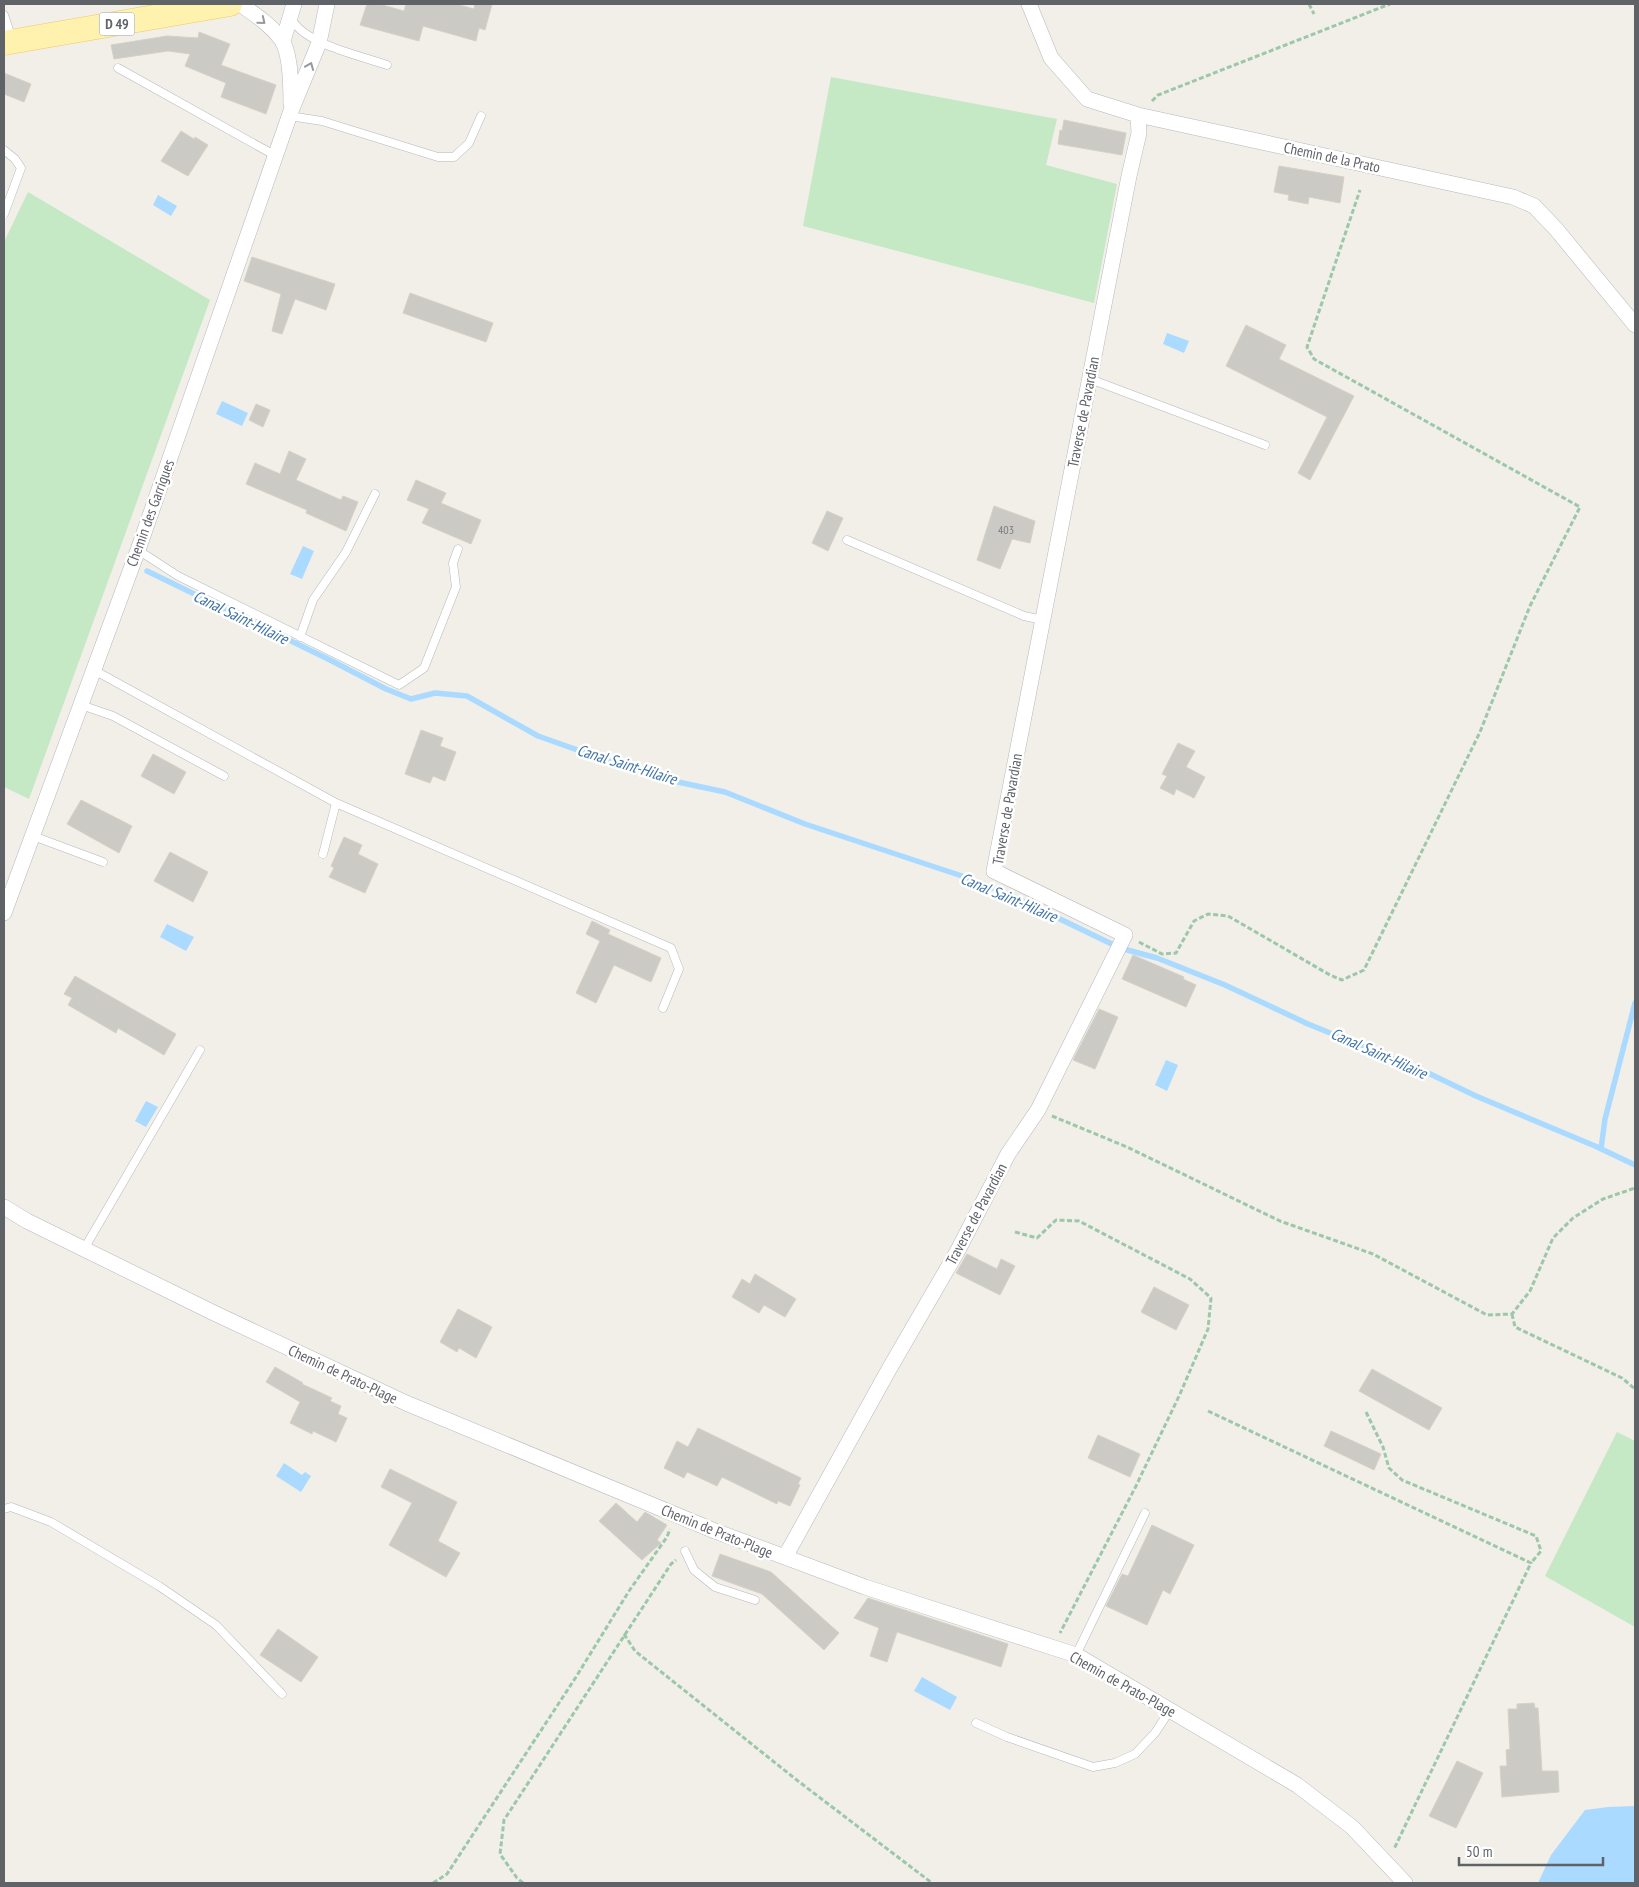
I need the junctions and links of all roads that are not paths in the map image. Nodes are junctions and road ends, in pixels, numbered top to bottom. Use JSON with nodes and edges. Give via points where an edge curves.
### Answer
{"nodes":[{"id":1,"x":230,"y":4,"type":"edge"},
{"id":2,"x":240,"y":4,"type":"edge"},
{"id":3,"x":327,"y":4,"type":"edge"},
{"id":4,"x":1029,"y":4,"type":"edge"},
{"id":5,"x":292,"y":10,"type":"edge"},
{"id":6,"x":4,"y":16,"type":"edge"},
{"id":7,"x":283,"y":41,"type":"junction"},
{"id":8,"x":319,"y":42,"type":"junction"},
{"id":9,"x":8,"y":43,"type":"edge"},
{"id":10,"x":387,"y":65,"type":"dead end"},
{"id":11,"x":118,"y":68,"type":"dead end"},
{"id":12,"x":290,"y":113,"type":"junction"},
{"id":13,"x":1138,"y":115,"type":"junction"},
{"id":14,"x":480,"y":116,"type":"dead end"},
{"id":15,"x":4,"y":150,"type":"edge"},
{"id":16,"x":276,"y":156,"type":"junction"},
{"id":17,"x":4,"y":214,"type":"edge"},
{"id":18,"x":1635,"y":325,"type":"edge"},
{"id":19,"x":1090,"y":378,"type":"junction"},
{"id":20,"x":1264,"y":445,"type":"dead end"},
{"id":21,"x":374,"y":494,"type":"dead end"},
{"id":22,"x":847,"y":540,"type":"dead end"},
{"id":23,"x":138,"y":550,"type":"junction"},
{"id":24,"x":458,"y":550,"type":"dead end"},
{"id":25,"x":1042,"y":620,"type":"junction"},
{"id":26,"x":300,"y":637,"type":"junction"},
{"id":27,"x":92,"y":669,"type":"junction"},
{"id":28,"x":81,"y":705,"type":"junction"},
{"id":29,"x":224,"y":776,"type":"dead end"},
{"id":30,"x":336,"y":803,"type":"junction"},
{"id":31,"x":33,"y":836,"type":"junction"},
{"id":32,"x":324,"y":854,"type":"dead end"},
{"id":33,"x":103,"y":862,"type":"dead end"},
{"id":34,"x":4,"y":913,"type":"edge"},
{"id":35,"x":663,"y":1008,"type":"dead end"},
{"id":36,"x":200,"y":1050,"type":"dead end"},
{"id":37,"x":4,"y":1207,"type":"edge"},
{"id":38,"x":84,"y":1249,"type":"junction"},
{"id":39,"x":4,"y":1509,"type":"edge"},
{"id":40,"x":1145,"y":1513,"type":"dead end"},
{"id":41,"x":685,"y":1551,"type":"road end"},
{"id":42,"x":785,"y":1557,"type":"junction"},
{"id":43,"x":755,"y":1600,"type":"dead end"},
{"id":44,"x":1076,"y":1655,"type":"junction"},
{"id":45,"x":282,"y":1694,"type":"dead end"},
{"id":46,"x":1170,"y":1710,"type":"junction"},
{"id":47,"x":976,"y":1723,"type":"dead end"},
{"id":48,"x":1405,"y":1883,"type":"edge"}],
"edges":[{"from":1,"to":9,"type":"main road","number":"D 49"},
{"from":2,"to":7,"type":"street","one_way":true},
{"from":3,"to":8,"type":"street","name":"Chemin des Garrigues"},
{"from":4,"to":13,"type":"street","name":"Chemin de la Prato","via":[[1051,58],[1087,98]]},
{"from":5,"to":7,"type":"street","name":"Chemin des Garrigues"},
{"from":5,"to":8,"type":"lane","via":[[294,24]]},
{"from":6,"to":9,"type":"lane"},
{"from":7,"to":12,"type":"street","name":"Chemin des Garrigues","via":[[291,74]]},
{"from":8,"to":10,"type":"lane"},
{"from":12,"to":8,"type":"street","name":"Chemin des Garrigues","one_way":true},
{"from":11,"to":16,"type":"lane"},
{"from":12,"to":14,"type":"lane","via":[[438,157],[454,157],[469,143]]},
{"from":12,"to":16,"type":"street","name":"Chemin des Garrigues"},
{"from":13,"to":18,"type":"street","name":"Chemin de la Prato","via":[[1513,197],[1534,206],[1556,229]]},
{"from":13,"to":19,"type":"street","name":"Traverse de Pavardian","via":[[1139,133]]},
{"from":15,"to":17,"type":"lane","via":[[21,168]]},
{"from":16,"to":23,"type":"street","name":"Chemin des Garrigues"},
{"from":19,"to":20,"type":"lane"},
{"from":19,"to":25,"type":"street","name":"Traverse de Pavardian"},
{"from":21,"to":26,"type":"lane","via":[[346,552],[314,600]]},
{"from":22,"to":25,"type":"lane","via":[[1024,616]]},
{"from":23,"to":26,"type":"lane","via":[[178,576]]},
{"from":23,"to":27,"type":"street","name":"Chemin des Garrigues"},
{"from":24,"to":26,"type":"lane","via":[[453,563],[456,586],[424,668],[399,685]]},
{"from":25,"to":42,"type":"street","name":"Traverse de Pavardian","via":[[994,871],[1125,935],[1038,1110],[1008,1154],[957,1252]]},
{"from":27,"to":28,"type":"street","name":"Chemin des Garrigues"},
{"from":27,"to":30,"type":"lane"},
{"from":28,"to":29,"type":"lane","via":[[113,716]]},
{"from":28,"to":31,"type":"street","name":"Chemin des Garrigues"},
{"from":30,"to":32,"type":"lane"},
{"from":30,"to":35,"type":"lane","via":[[671,948],[679,969]]},
{"from":31,"to":33,"type":"lane"},
{"from":31,"to":34,"type":"street","name":"Chemin des Garrigues"},
{"from":36,"to":38,"type":"lane"},
{"from":37,"to":38,"type":"street","name":"Chemin de Prato-Plage"},
{"from":38,"to":42,"type":"street","name":"Chemin de Prato-Plage","via":[[406,1403]]},
{"from":39,"to":45,"type":"lane","via":[[11,1507],[50,1522],[159,1586],[216,1625]]},
{"from":40,"to":44,"type":"lane"},
{"from":41,"to":43,"type":"lane","via":[[694,1570],[715,1587]]},
{"from":42,"to":44,"type":"street","name":"Chemin de Prato-Plage","via":[[865,1588]]},
{"from":44,"to":46,"type":"street","name":"Chemin de Prato-Plage"},
{"from":46,"to":47,"type":"lane","via":[[1135,1754],[1116,1763],[1093,1768]]},
{"from":46,"to":48,"type":"street","name":"Chemin de Prato-Plage","via":[[1297,1785],[1352,1827]]}]}
